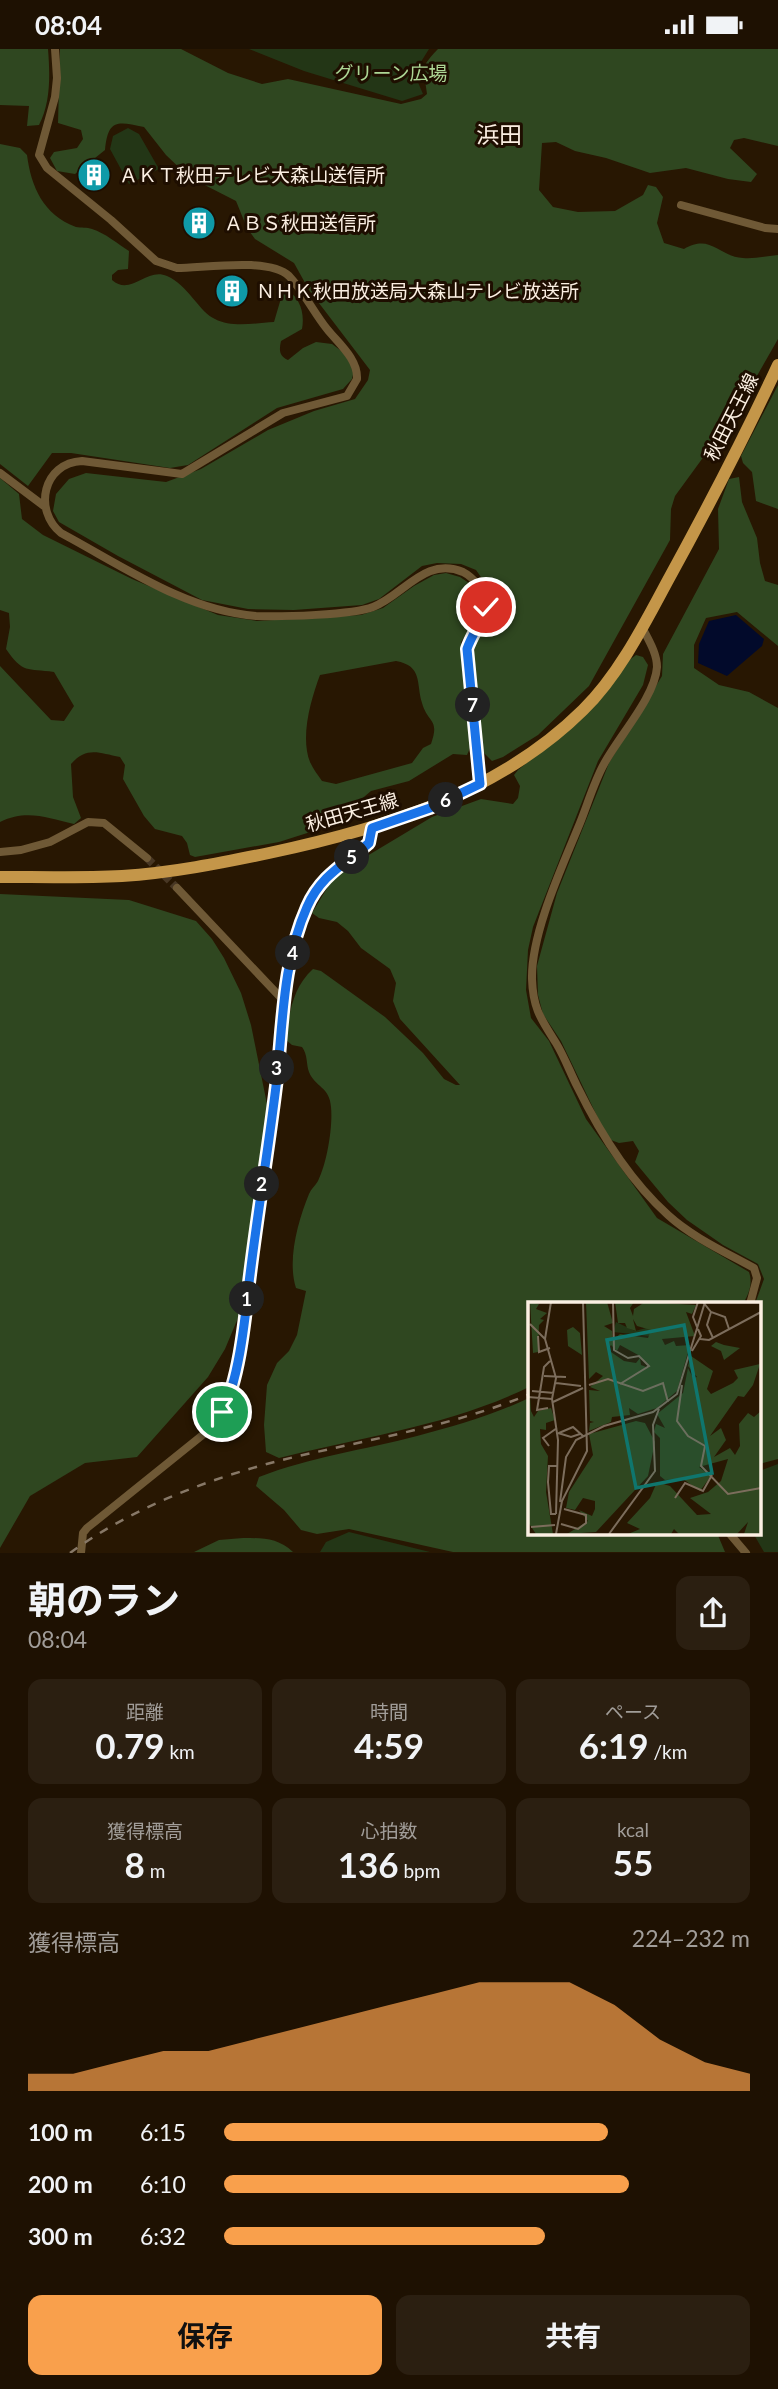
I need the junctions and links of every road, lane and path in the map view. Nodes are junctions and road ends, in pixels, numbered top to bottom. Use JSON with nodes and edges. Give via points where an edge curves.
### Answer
{"nodes":[{"id":1,"x":55,"y":49,"type":"edge"},
{"id":2,"x":681,"y":205,"type":"dead end"},
{"id":3,"x":778,"y":229,"type":"edge"},
{"id":4,"x":778,"y":365,"type":"edge"},
{"id":5,"x":0,"y":473,"type":"edge"},
{"id":6,"x":44,"y":506,"type":"junction"},
{"id":7,"x":642,"y":627,"type":"junction"},
{"id":8,"x":480,"y":784,"type":"junction"},
{"id":9,"x":372,"y":828,"type":"junction"},
{"id":10,"x":0,"y":852,"type":"edge"},
{"id":11,"x":147,"y":858,"type":"tunnel mouth"},
{"id":12,"x":0,"y":877,"type":"edge"},
{"id":13,"x":177,"y":888,"type":"tunnel mouth"},
{"id":14,"x":283,"y":1000,"type":"junction"},
{"id":15,"x":751,"y":1302,"type":"edge"},
{"id":16,"x":731,"y":1535,"type":"edge"},
{"id":17,"x":81,"y":1552,"type":"edge"},
{"id":18,"x":746,"y":1552,"type":"edge"}],
"edges":[{"from":1,"to":6,"type":"street","via":[[55,97],[39,155],[47,168],[164,266],[264,266],[282,271],[354,361],[358,373],[347,396],[283,413],[182,474],[82,461],[67,464],[51,478]]},
{"from":2,"to":3,"type":"street"},
{"from":4,"to":7,"type":"main road","name":"秋田天王線"},
{"from":5,"to":6,"type":"street"},
{"from":6,"to":8,"type":"street","via":[[61,533],[173,593],[255,616],[372,608],[423,574],[436,569],[464,572],[483,593],[486,607],[467,649]]},
{"from":7,"to":8,"type":"main road","name":"秋田天王線","via":[[583,709],[530,753]]},
{"from":7,"to":15,"type":"street","via":[[657,668],[652,685],[603,766],[545,916],[534,957],[535,1003],[610,1148],[677,1221],[754,1268],[757,1278]]},
{"from":8,"to":9,"type":"main road","name":"秋田天王線"},
{"from":9,"to":12,"type":"main road","name":"秋田天王線","via":[[228,862],[123,876]]},
{"from":9,"to":14,"type":"street","via":[[369,843],[324,879],[308,905]]},
{"from":10,"to":11,"type":"street","via":[[50,842],[88,822],[104,823]]},
{"from":13,"to":14,"type":"street"},
{"from":14,"to":17,"type":"street","via":[[244,1324],[230,1399],[215,1425],[87,1528]]},
{"from":16,"to":18,"type":"street"}]}
